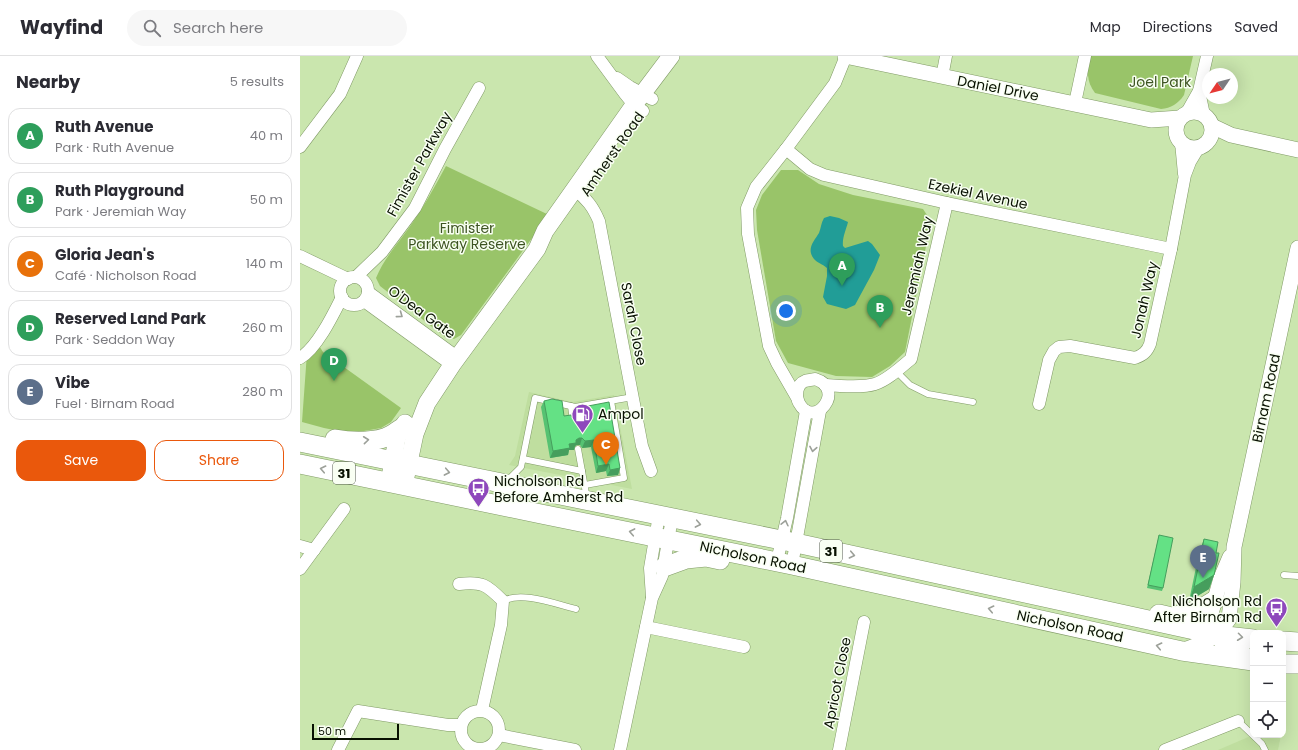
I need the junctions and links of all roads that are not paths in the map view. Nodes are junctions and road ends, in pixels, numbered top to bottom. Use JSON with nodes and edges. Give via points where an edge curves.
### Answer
{"nodes":[{"id":1,"x":357,"y":56,"type":"edge"},
{"id":2,"x":597,"y":56,"type":"edge"},
{"id":3,"x":671,"y":56,"type":"edge"},
{"id":4,"x":684,"y":56,"type":"edge"},
{"id":5,"x":845,"y":56,"type":"edge"},
{"id":6,"x":946,"y":56,"type":"edge"},
{"id":7,"x":1085,"y":56,"type":"edge"},
{"id":8,"x":1207,"y":56,"type":"edge"},
{"id":9,"x":942,"y":77,"type":"junction"},
{"id":10,"x":479,"y":88,"type":"dead end"},
{"id":11,"x":1199,"y":91,"type":"junction"},
{"id":12,"x":643,"y":102,"type":"junction"},
{"id":13,"x":1075,"y":103,"type":"junction"},
{"id":14,"x":1183,"y":116,"type":"junction"},
{"id":15,"x":1151,"y":120,"type":"junction"},
{"id":16,"x":1206,"y":132,"type":"junction"},
{"id":17,"x":1179,"y":139,"type":"junction"},
{"id":18,"x":300,"y":147,"type":"edge"},
{"id":19,"x":786,"y":149,"type":"junction"},
{"id":20,"x":1298,"y":150,"type":"edge"},
{"id":21,"x":1184,"y":176,"type":"junction"},
{"id":22,"x":579,"y":193,"type":"junction"},
{"id":23,"x":947,"y":203,"type":"junction"},
{"id":24,"x":1298,"y":248,"type":"edge"},
{"id":25,"x":1171,"y":249,"type":"junction"},
{"id":26,"x":382,"y":252,"type":"junction"},
{"id":27,"x":300,"y":256,"type":"edge"},
{"id":28,"x":1296,"y":263,"type":"edge"},
{"id":29,"x":348,"y":289,"type":"junction"},
{"id":30,"x":366,"y":292,"type":"junction"},
{"id":31,"x":300,"y":358,"type":"edge"},
{"id":32,"x":455,"y":361,"type":"junction"},
{"id":33,"x":781,"y":369,"type":"junction"},
{"id":34,"x":897,"y":372,"type":"junction"},
{"id":35,"x":804,"y":381,"type":"junction"},
{"id":36,"x":825,"y":385,"type":"junction"},
{"id":37,"x":847,"y":386,"type":"junction"},
{"id":38,"x":796,"y":396,"type":"junction"},
{"id":39,"x":633,"y":397,"type":"junction"},
{"id":40,"x":828,"y":398,"type":"junction"},
{"id":41,"x":611,"y":401,"type":"junction"},
{"id":42,"x":973,"y":402,"type":"dead end"},
{"id":43,"x":427,"y":403,"type":"junction"},
{"id":44,"x":1039,"y":404,"type":"dead end"},
{"id":45,"x":571,"y":406,"type":"junction"},
{"id":46,"x":806,"y":411,"type":"junction"},
{"id":47,"x":820,"y":411,"type":"junction"},
{"id":48,"x":573,"y":420,"type":"edge"},
{"id":49,"x":402,"y":428,"type":"junction"},
{"id":50,"x":300,"y":433,"type":"edge"},
{"id":51,"x":300,"y":442,"type":"edge"},
{"id":52,"x":578,"y":449,"type":"dead end"},
{"id":53,"x":523,"y":459,"type":"junction"},
{"id":54,"x":400,"y":463,"type":"junction"},
{"id":55,"x":300,"y":464,"type":"edge"},
{"id":56,"x":651,"y":471,"type":"dead end"},
{"id":57,"x":582,"y":472,"type":"junction"},
{"id":58,"x":396,"y":484,"type":"junction"},
{"id":59,"x":505,"y":484,"type":"junction"},
{"id":60,"x":586,"y":493,"type":"junction"},
{"id":61,"x":344,"y":509,"type":"dead end"},
{"id":62,"x":666,"y":517,"type":"junction"},
{"id":63,"x":661,"y":538,"type":"junction"},
{"id":64,"x":789,"y":542,"type":"junction"},
{"id":65,"x":300,"y":546,"type":"edge"},
{"id":66,"x":1234,"y":547,"type":"junction"},
{"id":67,"x":314,"y":550,"type":"junction"},
{"id":68,"x":784,"y":563,"type":"junction"},
{"id":69,"x":664,"y":567,"type":"junction"},
{"id":70,"x":300,"y":569,"type":"edge"},
{"id":71,"x":1284,"y":575,"type":"dead end"},
{"id":72,"x":1298,"y":576,"type":"edge"},
{"id":73,"x":459,"y":584,"type":"dead end"},
{"id":74,"x":990,"y":585,"type":"junction"},
{"id":75,"x":652,"y":598,"type":"junction"},
{"id":76,"x":1215,"y":600,"type":"junction"},
{"id":77,"x":503,"y":601,"type":"junction"},
{"id":78,"x":576,"y":609,"type":"dead end"},
{"id":79,"x":864,"y":622,"type":"dead end"},
{"id":80,"x":646,"y":627,"type":"junction"},
{"id":81,"x":1217,"y":635,"type":"junction"},
{"id":82,"x":1250,"y":639,"type":"edge"},
{"id":83,"x":1286,"y":641,"type":"edge"},
{"id":84,"x":1298,"y":642,"type":"edge"},
{"id":85,"x":744,"y":647,"type":"dead end"},
{"id":86,"x":1182,"y":651,"type":"junction"},
{"id":87,"x":1250,"y":654,"type":"edge"},
{"id":88,"x":1286,"y":656,"type":"edge"},
{"id":89,"x":1298,"y":656,"type":"edge"},
{"id":90,"x":1250,"y":661,"type":"edge"},
{"id":91,"x":1286,"y":664,"type":"edge"},
{"id":92,"x":1298,"y":664,"type":"edge"},
{"id":93,"x":482,"y":710,"type":"junction"},
{"id":94,"x":1238,"y":721,"type":"joint"},
{"id":95,"x":461,"y":725,"type":"junction"},
{"id":96,"x":498,"y":735,"type":"junction"},
{"id":97,"x":338,"y":750,"type":"edge"},
{"id":98,"x":477,"y":750,"type":"edge"},
{"id":99,"x":575,"y":750,"type":"edge"},
{"id":100,"x":620,"y":750,"type":"edge"},
{"id":101,"x":839,"y":750,"type":"edge"},
{"id":102,"x":1165,"y":750,"type":"edge"},
{"id":103,"x":1264,"y":750,"type":"edge"}],
"edges":[{"from":1,"to":18,"type":"street","via":[[340,94]]},
{"from":2,"to":12,"type":"street","via":[[608,71]]},
{"from":3,"to":12,"type":"main road","name":"Amherst Road"},
{"from":4,"to":12,"type":"main road","name":"Amherst Road"},
{"from":5,"to":9,"type":"street","name":"Daniel Drive"},
{"from":5,"to":19,"type":"street","via":[[835,83]]},
{"from":6,"to":9,"type":"street"},
{"from":7,"to":13,"type":"street"},
{"from":8,"to":11,"type":"street"},
{"from":9,"to":13,"type":"street","name":"Daniel Drive"},
{"from":10,"to":26,"type":"street","name":"Fimister Parkway","via":[[415,208]]},
{"from":11,"to":14,"type":"street"},
{"from":11,"to":16,"type":"street"},
{"from":12,"to":22,"type":"main road","name":"Amherst Road"},
{"from":13,"to":15,"type":"street","name":"Daniel Drive"},
{"from":14,"to":15,"type":"street","name":"Daniel Drive"},
{"from":14,"to":16,"type":"street","name":"Daniel Drive","via":[[1198,112]]},
{"from":14,"to":17,"type":"street","via":[[1177,124]]},
{"from":15,"to":17,"type":"street","name":"Daniel Drive"},
{"from":16,"to":17,"type":"street","name":"Daniel Drive","via":[[1192,148]]},
{"from":16,"to":20,"type":"street","name":"Daniel Drive"},
{"from":16,"to":21,"type":"street","name":"Jonah Way"},
{"from":17,"to":21,"type":"street","name":"Jonah Way"},
{"from":19,"to":23,"type":"street","name":"Ezekiel Avenue","via":[[810,169],[824,175]]},
{"from":19,"to":33,"type":"street","via":[[756,187],[747,208],[748,234],[769,346]]},
{"from":21,"to":25,"type":"street","name":"Jonah Way"},
{"from":22,"to":32,"type":"main road","name":"Amherst Road","via":[[551,238],[538,249]]},
{"from":22,"to":39,"type":"street","name":"Sarah Close","via":[[594,208],[599,221]]},
{"from":23,"to":25,"type":"street","name":"Ezekiel Avenue"},
{"from":23,"to":34,"type":"street","name":"Jeremiah Way","via":[[911,359]]},
{"from":24,"to":28,"type":"street","name":"Birnam Road"},
{"from":25,"to":44,"type":"street","name":"Jonah Way","via":[[1148,350],[1135,358],[1070,346],[1059,347],[1049,360]]},
{"from":26,"to":29,"type":"street","name":"Fimister Parkway"},
{"from":26,"to":30,"type":"street","name":"Fimister Parkway"},
{"from":27,"to":29,"type":"street","name":"O'Dea Gate","via":[[314,263]]},
{"from":28,"to":66,"type":"street","name":"Birnam Road"},
{"from":29,"to":30,"type":"street","name":"O'Dea Gate","via":[[363,279]]},
{"from":29,"to":30,"type":"street","via":[[360,304]]},
{"from":29,"to":31,"type":"street","name":"Fimister Parkway","via":[[329,322],[306,355]]},
{"from":30,"to":32,"type":"street","name":"O'Dea Gate"},
{"from":32,"to":43,"type":"main road","name":"Amherst Road"},
{"from":33,"to":35,"type":"street"},
{"from":33,"to":38,"type":"street"},
{"from":34,"to":37,"type":"street","name":"Jeremiah Way","via":[[875,384]]},
{"from":34,"to":42,"type":"lane","via":[[910,384],[928,394]]},
{"from":35,"to":36,"type":"street","via":[[815,379]]},
{"from":35,"to":38,"type":"street"},
{"from":36,"to":37,"type":"street","name":"Jeremiah Way"},
{"from":36,"to":40,"type":"street"},
{"from":37,"to":40,"type":"street","name":"Jeremiah Way"},
{"from":38,"to":46,"type":"street"},
{"from":39,"to":41,"type":"lane"},
{"from":39,"to":56,"type":"street","name":"Sarah Close","via":[[642,446]]},
{"from":40,"to":47,"type":"street"},
{"from":41,"to":45,"type":"lane"},
{"from":41,"to":60,"type":"lane","via":[[624,478]]},
{"from":43,"to":49,"type":"main road","name":"Amherst Road","via":[[412,413]]},
{"from":43,"to":54,"type":"main road","name":"Amherst Road"},
{"from":45,"to":48,"type":"lane"},
{"from":45,"to":53,"type":"lane","via":[[535,398]]},
{"from":46,"to":47,"type":"street"},
{"from":64,"to":46,"type":"street","one_way":true,"via":[[786,518]]},
{"from":47,"to":64,"type":"street","one_way":true},
{"from":50,"to":49,"type":"main road","one_way":true,"via":[[345,441],[365,441],[390,436]]},
{"from":49,"to":54,"type":"main road","name":"Amherst Road","via":[[397,438]]},
{"from":51,"to":54,"type":"main road","name":"Nicholson Road","number":"31"},
{"from":52,"to":57,"type":"lane"},
{"from":53,"to":57,"type":"lane"},
{"from":53,"to":59,"type":"lane","via":[[521,467]]},
{"from":54,"to":58,"type":"main road","name":"Amherst Road"},
{"from":54,"to":59,"type":"main road","name":"Nicholson Road","number":"31","one_way":true},
{"from":58,"to":55,"type":"main road","name":"Nicholson Road","number":"31","one_way":true},
{"from":57,"to":60,"type":"lane"},
{"from":63,"to":58,"type":"main road","name":"Nicholson Road","number":"31","one_way":true},
{"from":59,"to":60,"type":"main road","name":"Nicholson Road","number":"31"},
{"from":60,"to":62,"type":"main road","name":"Nicholson Road","number":"31"},
{"from":61,"to":67,"type":"street"},
{"from":62,"to":63,"type":"street"},
{"from":62,"to":64,"type":"main road","name":"Nicholson Road","number":"31","one_way":true},
{"from":63,"to":68,"type":"main road","name":"Nicholson Road","number":"31"},
{"from":63,"to":69,"type":"street"},
{"from":63,"to":75,"type":"street","via":[[650,568]]},
{"from":64,"to":68,"type":"street"},
{"from":64,"to":74,"type":"main road","name":"Nicholson Road","number":"31","one_way":true},
{"from":65,"to":67,"type":"street"},
{"from":66,"to":76,"type":"street","name":"Birnam Road"},
{"from":66,"to":81,"type":"street","name":"Birnam Road","via":[[1228,619]]},
{"from":67,"to":70,"type":"street"},
{"from":68,"to":69,"type":"main road","via":[[756,569],[706,556],[686,559]]},
{"from":86,"to":68,"type":"main road","name":"Nicholson Road","number":"31","one_way":true},
{"from":69,"to":75,"type":"street"},
{"from":71,"to":72,"type":"lane"},
{"from":73,"to":77,"type":"street","via":[[475,582],[491,589]]},
{"from":74,"to":76,"type":"main road","via":[[1007,581],[1172,617],[1199,610]]},
{"from":74,"to":81,"type":"main road","name":"Nicholson Road","number":"31"},
{"from":75,"to":80,"type":"street"},
{"from":76,"to":81,"type":"street","name":"Birnam Road","via":[[1210,617]]},
{"from":77,"to":78,"type":"lane","via":[[524,597]]},
{"from":77,"to":93,"type":"street","via":[[501,625]]},
{"from":79,"to":101,"type":"street","name":"Apricot Close"},
{"from":80,"to":85,"type":"street"},
{"from":80,"to":100,"type":"street"},
{"from":81,"to":82,"type":"main road","name":"Nicholson Road","number":"31","one_way":true},
{"from":81,"to":86,"type":"street","name":"Birnam Road"},
{"from":81,"to":87,"type":"street","name":"Birnam Road","via":[[1230,651]]},
{"from":83,"to":84,"type":"main road"},
{"from":86,"to":90,"type":"main road","name":"Nicholson Road","number":"31"},
{"from":88,"to":89,"type":"street"},
{"from":91,"to":92,"type":"main road"},
{"from":93,"to":95,"type":"street","via":[[468,714]]},
{"from":93,"to":96,"type":"street","via":[[489,712],[498,722]]},
{"from":94,"to":102,"type":"street"},
{"from":94,"to":103,"type":"lane","via":[[1262,744]]},
{"from":95,"to":97,"type":"street","via":[[358,712]]},
{"from":95,"to":98,"type":"street","via":[[462,737]]},
{"from":96,"to":98,"type":"street","via":[[491,746]]},
{"from":96,"to":99,"type":"street"}]}
